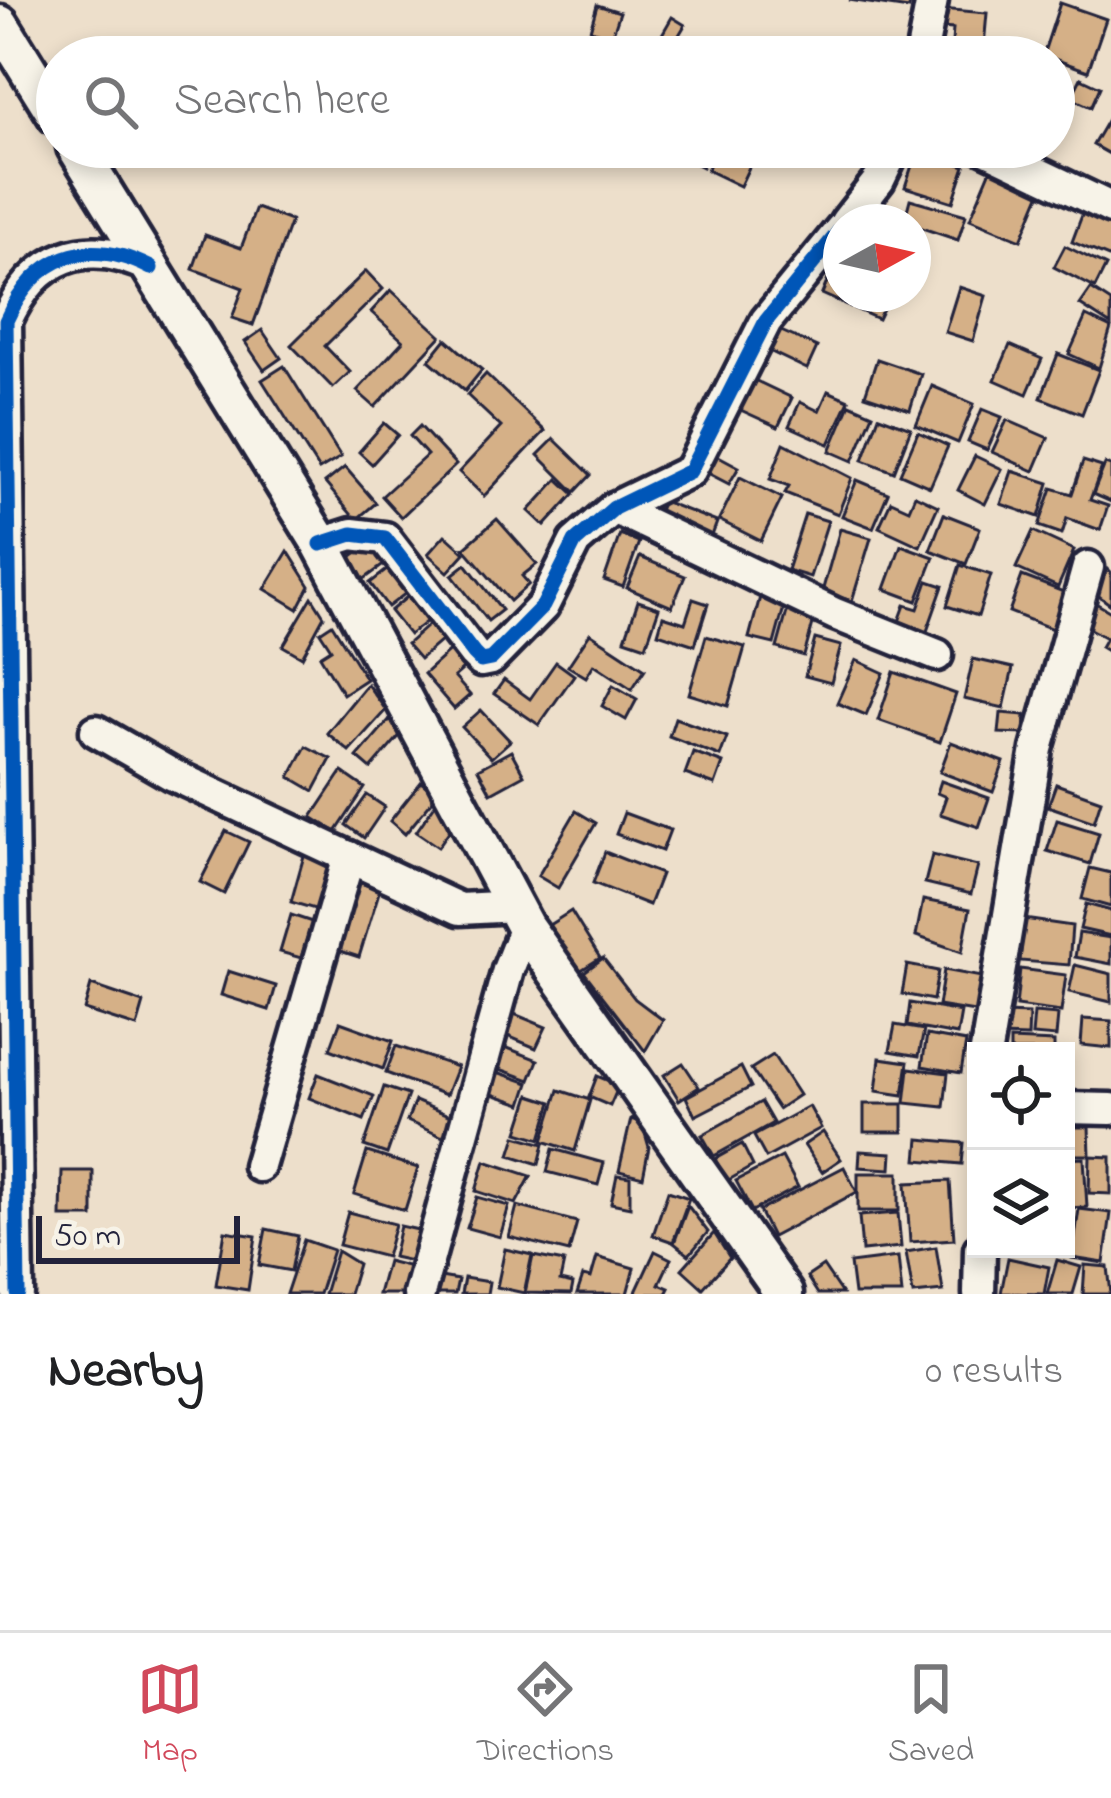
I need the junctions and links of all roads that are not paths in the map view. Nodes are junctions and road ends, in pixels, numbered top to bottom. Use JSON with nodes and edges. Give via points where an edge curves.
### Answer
{"nodes":[{"id":1,"x":932,"y":0,"type":"edge"},
{"id":2,"x":0,"y":24,"type":"edge"},
{"id":3,"x":925,"y":36,"type":"edge"},
{"id":4,"x":36,"y":82,"type":"edge"},
{"id":5,"x":89,"y":168,"type":"edge"},
{"id":6,"x":885,"y":168,"type":"edge"},
{"id":7,"x":1027,"y":168,"type":"edge"},
{"id":8,"x":860,"y":204,"type":"edge"},
{"id":9,"x":1111,"y":208,"type":"edge"},
{"id":10,"x":823,"y":251,"type":"edge"},
{"id":11,"x":151,"y":268,"type":"junction"},
{"id":12,"x":614,"y":508,"type":"junction"},
{"id":13,"x":321,"y":544,"type":"junction"},
{"id":14,"x":1088,"y":568,"type":"dead end"},
{"id":15,"x":937,"y":655,"type":"dead end"},
{"id":16,"x":96,"y":730,"type":"dead end"},
{"id":17,"x":349,"y":857,"type":"junction"},
{"id":18,"x":520,"y":917,"type":"junction"},
{"id":19,"x":988,"y":1042,"type":"edge"},
{"id":20,"x":1075,"y":1108,"type":"edge"},
{"id":21,"x":1111,"y":1109,"type":"edge"},
{"id":22,"x":259,"y":1166,"type":"dead end"},
{"id":23,"x":980,"y":1258,"type":"edge"},
{"id":24,"x":18,"y":1294,"type":"edge"},
{"id":25,"x":419,"y":1294,"type":"edge"},
{"id":26,"x":784,"y":1294,"type":"edge"},
{"id":27,"x":979,"y":1294,"type":"edge"}],
"edges":[{"from":1,"to":3,"type":"street"},
{"from":2,"to":4,"type":"main road"},
{"from":5,"to":11,"type":"main road"},
{"from":6,"to":8,"type":"street"},
{"from":7,"to":9,"type":"street"},
{"from":10,"to":12,"type":"street","via":[[766,321],[690,471]]},
{"from":11,"to":13,"type":"main road"},
{"from":11,"to":24,"type":"street","via":[[122,253],[71,255],[42,268],[6,321]]},
{"from":12,"to":13,"type":"street","via":[[575,542],[543,606],[481,661],[385,538],[352,534]]},
{"from":12,"to":15,"type":"street"},
{"from":13,"to":18,"type":"main road"},
{"from":14,"to":19,"type":"street","via":[[1037,749]]},
{"from":16,"to":17,"type":"street"},
{"from":17,"to":18,"type":"street","via":[[460,909]]},
{"from":17,"to":22,"type":"street"},
{"from":18,"to":25,"type":"street"},
{"from":18,"to":26,"type":"main road"},
{"from":20,"to":21,"type":"street"},
{"from":23,"to":27,"type":"street"}]}
